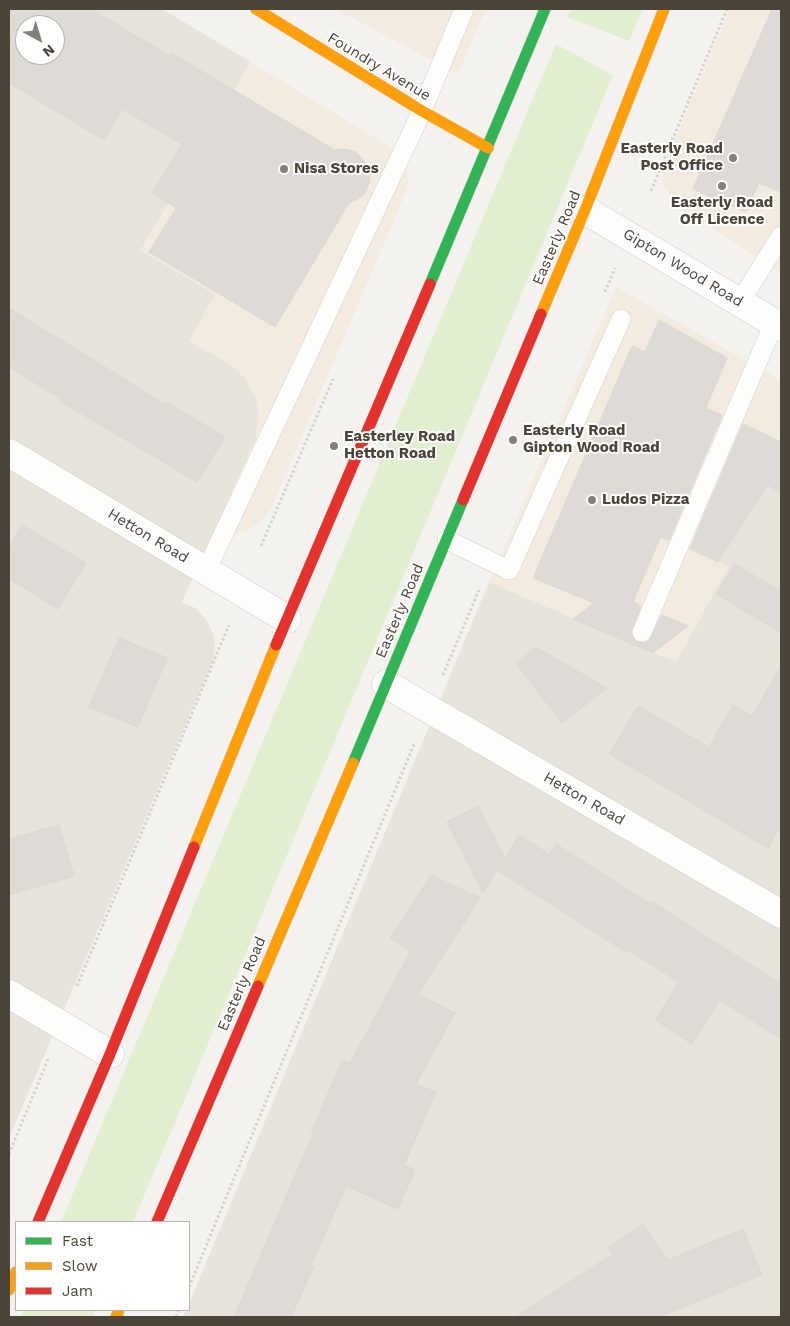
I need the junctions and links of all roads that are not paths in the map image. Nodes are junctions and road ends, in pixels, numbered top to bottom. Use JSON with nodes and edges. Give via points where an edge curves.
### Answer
{"nodes":[{"id":1,"x":256,"y":9,"type":"edge"},
{"id":2,"x":464,"y":9,"type":"edge"},
{"id":3,"x":545,"y":9,"type":"edge"},
{"id":4,"x":664,"y":9,"type":"edge"},
{"id":5,"x":422,"y":111,"type":"junction"},
{"id":6,"x":488,"y":148,"type":"junction"},
{"id":7,"x":585,"y":210,"type":"junction"},
{"id":8,"x":781,"y":236,"type":"edge"},
{"id":9,"x":740,"y":302,"type":"junction"},
{"id":10,"x":621,"y":320,"type":"dead end"},
{"id":11,"x":778,"y":325,"type":"edge"},
{"id":12,"x":9,"y":453,"type":"edge"},
{"id":13,"x":446,"y":540,"type":"junction"},
{"id":14,"x":206,"y":571,"type":"junction"},
{"id":15,"x":287,"y":619,"type":"junction"},
{"id":16,"x":642,"y":632,"type":"dead end"},
{"id":17,"x":386,"y":684,"type":"junction"},
{"id":18,"x":781,"y":914,"type":"edge"},
{"id":19,"x":9,"y":994,"type":"edge"},
{"id":20,"x":110,"y":1054,"type":"junction"},
{"id":21,"x":38,"y":1221,"type":"edge"},
{"id":22,"x":156,"y":1221,"type":"edge"},
{"id":23,"x":15,"y":1275,"type":"edge"},
{"id":24,"x":9,"y":1290,"type":"edge"}],
"edges":[{"from":1,"to":5,"type":"main road","name":"Foundry Avenue"},
{"from":2,"to":5,"type":"lane"},
{"from":3,"to":6,"type":"main road"},
{"from":4,"to":7,"type":"main road","name":"Easterly Road"},
{"from":5,"to":6,"type":"main road","name":"Foundry Avenue"},
{"from":5,"to":14,"type":"lane"},
{"from":6,"to":15,"type":"main road"},
{"from":7,"to":9,"type":"street","name":"Gipton Wood Road"},
{"from":7,"to":13,"type":"main road","name":"Easterly Road"},
{"from":8,"to":9,"type":"lane"},
{"from":9,"to":11,"type":"street","name":"Gipton Wood Road"},
{"from":10,"to":13,"type":"lane","via":[[508,570]]},
{"from":11,"to":16,"type":"lane"},
{"from":12,"to":14,"type":"street","name":"Hetton Road"},
{"from":13,"to":17,"type":"main road","name":"Easterly Road"},
{"from":14,"to":15,"type":"street","name":"Hetton Road"},
{"from":15,"to":20,"type":"main road"},
{"from":17,"to":18,"type":"street","name":"Hetton Road"},
{"from":17,"to":22,"type":"main road","name":"Easterly Road"},
{"from":19,"to":20,"type":"street"},
{"from":20,"to":21,"type":"main road"},
{"from":23,"to":24,"type":"main road"}]}
